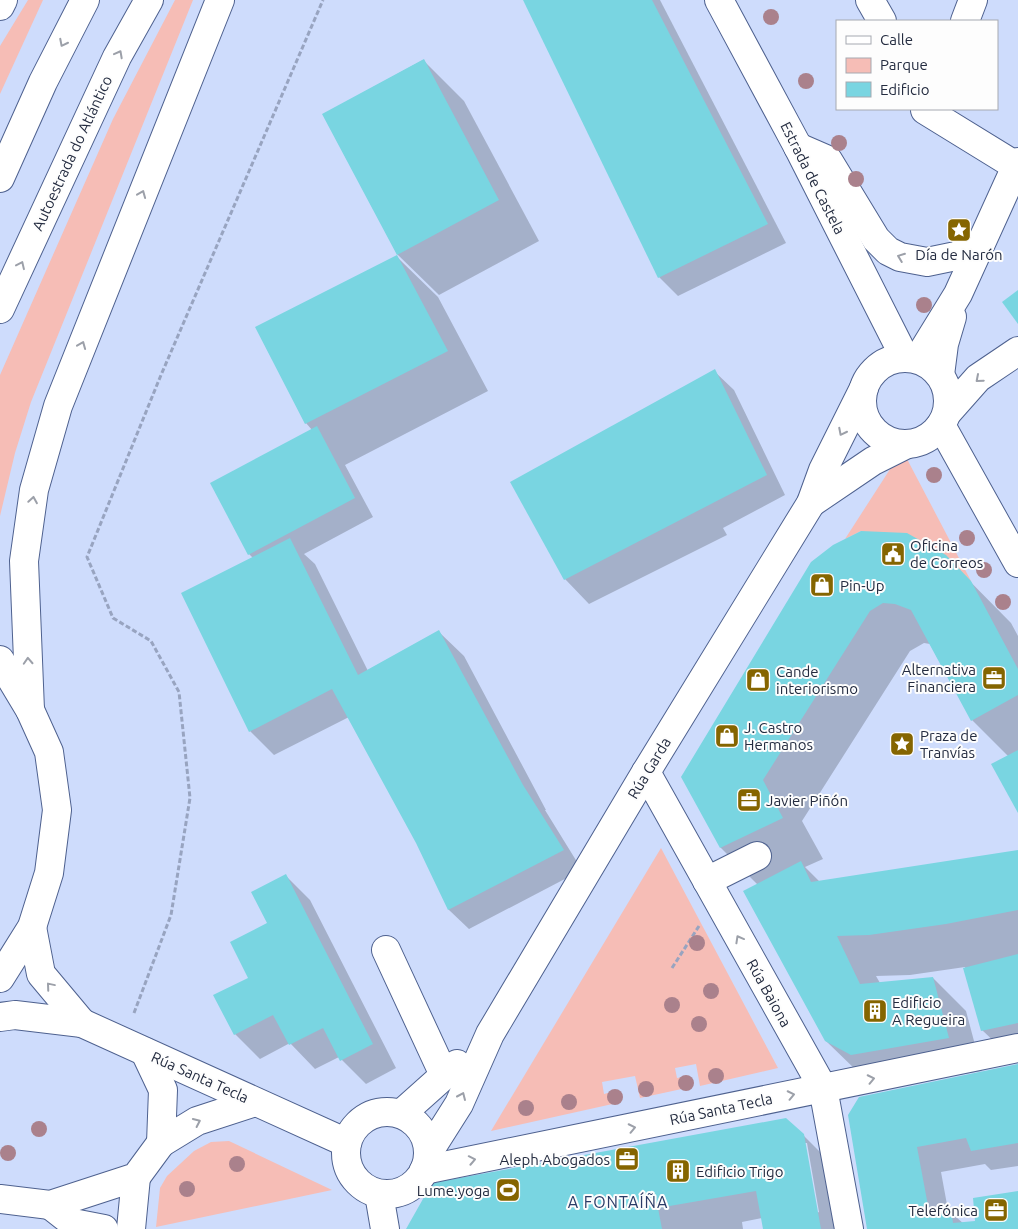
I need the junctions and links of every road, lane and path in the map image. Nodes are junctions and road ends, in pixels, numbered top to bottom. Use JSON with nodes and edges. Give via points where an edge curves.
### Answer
{"nodes":[{"id":1,"x":3,"y":0,"type":"edge"},
{"id":2,"x":85,"y":0,"type":"edge"},
{"id":3,"x":149,"y":0,"type":"edge"},
{"id":4,"x":220,"y":0,"type":"edge"},
{"id":5,"x":322,"y":0,"type":"edge"},
{"id":6,"x":719,"y":0,"type":"edge"},
{"id":7,"x":870,"y":0,"type":"edge"},
{"id":8,"x":973,"y":0,"type":"edge"},
{"id":9,"x":0,"y":6,"type":"edge"},
{"id":10,"x":881,"y":20,"type":"edge"},
{"id":11,"x":965,"y":20,"type":"edge"},
{"id":12,"x":933,"y":110,"type":"edge"},
{"id":13,"x":959,"y":110,"type":"edge"},
{"id":14,"x":967,"y":137,"type":"junction"},
{"id":15,"x":798,"y":147,"type":"junction"},
{"id":16,"x":1017,"y":164,"type":"edge"},
{"id":17,"x":0,"y":178,"type":"edge"},
{"id":18,"x":980,"y":244,"type":"junction"},
{"id":19,"x":958,"y":294,"type":"junction"},
{"id":20,"x":0,"y":309,"type":"edge"},
{"id":21,"x":1018,"y":351,"type":"edge"},
{"id":22,"x":911,"y":358,"type":"junction"},
{"id":23,"x":940,"y":375,"type":"junction"},
{"id":24,"x":864,"y":388,"type":"junction"},
{"id":25,"x":944,"y":419,"type":"junction"},
{"id":26,"x":907,"y":444,"type":"junction"},
{"id":27,"x":811,"y":503,"type":"junction"},
{"id":28,"x":1018,"y":563,"type":"edge"},
{"id":29,"x":0,"y":660,"type":"edge"},
{"id":30,"x":30,"y":710,"type":"junction"},
{"id":31,"x":646,"y":772,"type":"junction"},
{"id":32,"x":761,"y":863,"type":"dead end"},
{"id":33,"x":712,"y":891,"type":"junction"},
{"id":34,"x":32,"y":927,"type":"junction"},
{"id":35,"x":386,"y":950,"type":"dead end"},
{"id":36,"x":672,"y":968,"type":"dead end"},
{"id":37,"x":0,"y":978,"type":"edge"},
{"id":38,"x":0,"y":1017,"type":"edge"},
{"id":39,"x":82,"y":1023,"type":"junction"},
{"id":40,"x":490,"y":1034,"type":"junction"},
{"id":41,"x":134,"y":1047,"type":"junction"},
{"id":42,"x":1018,"y":1048,"type":"edge"},
{"id":43,"x":444,"y":1075,"type":"junction"},
{"id":44,"x":823,"y":1088,"type":"junction"},
{"id":45,"x":163,"y":1090,"type":"junction"},
{"id":46,"x":255,"y":1102,"type":"junction"},
{"id":47,"x":401,"y":1114,"type":"junction"},
{"id":48,"x":161,"y":1143,"type":"junction"},
{"id":49,"x":347,"y":1143,"type":"junction"},
{"id":50,"x":426,"y":1161,"type":"junction"},
{"id":51,"x":136,"y":1176,"type":"junction"},
{"id":52,"x":380,"y":1194,"type":"junction"},
{"id":53,"x":0,"y":1199,"type":"edge"},
{"id":54,"x":50,"y":1205,"type":"junction"},
{"id":55,"x":104,"y":1229,"type":"edge"},
{"id":56,"x":131,"y":1229,"type":"edge"},
{"id":57,"x":385,"y":1229,"type":"edge"},
{"id":58,"x":849,"y":1229,"type":"edge"}],
"edges":[{"from":1,"to":9,"type":"main road"},
{"from":2,"to":17,"type":"main road","one_way":true,"via":[[43,82]]},
{"from":20,"to":3,"type":"main road","name":"Autoestrada do Atlántico","one_way":true,"via":[[117,57]]},
{"from":30,"to":4,"type":"main road","one_way":true,"via":[[24,561],[34,490],[58,406]]},
{"from":5,"to":41,"type":"path","via":[[87,557],[113,618],[151,640],[179,692],[190,798],[171,915]]},
{"from":6,"to":15,"type":"main road","name":"Estrada de Castela"},
{"from":7,"to":10,"type":"main road"},
{"from":8,"to":11,"type":"main road"},
{"from":12,"to":14,"type":"main road"},
{"from":13,"to":14,"type":"main road"},
{"from":14,"to":16,"type":"main road"},
{"from":18,"to":15,"type":"main road","one_way":true,"via":[[956,256],[927,262],[907,259],[888,251],[876,238],[828,160]]},
{"from":15,"to":22,"type":"main road","name":"Estrada de Castela"},
{"from":16,"to":18,"type":"main road"},
{"from":18,"to":19,"type":"main road"},
{"from":19,"to":22,"type":"main road"},
{"from":19,"to":23,"type":"main road","via":[[944,344]]},
{"from":21,"to":25,"type":"main road","one_way":true,"via":[[978,378]]},
{"from":22,"to":23,"type":"main road","via":[[931,366]]},
{"from":22,"to":24,"type":"main road","via":[[892,360],[880,366]]},
{"from":23,"to":25,"type":"main road","via":[[949,400]]},
{"from":24,"to":26,"type":"main road","via":[[862,402],[872,428],[894,442]]},
{"from":24,"to":27,"type":"main road","name":"Rúa Garda","one_way":true,"via":[[823,470]]},
{"from":25,"to":26,"type":"main road","via":[[932,435]]},
{"from":25,"to":28,"type":"main road"},
{"from":26,"to":27,"type":"main road","name":"Rúa Garda","via":[[873,461]]},
{"from":27,"to":31,"type":"main road","name":"Rúa Garda"},
{"from":29,"to":30,"type":"main road"},
{"from":30,"to":34,"type":"main road","via":[[49,752],[57,810],[49,873]]},
{"from":31,"to":33,"type":"main road","name":"Rúa Baiona"},
{"from":31,"to":40,"type":"main road","name":"Rúa Garda"},
{"from":32,"to":33,"type":"main road"},
{"from":33,"to":36,"type":"path"},
{"from":44,"to":33,"type":"main road","name":"Rúa Baiona","one_way":true},
{"from":34,"to":37,"type":"main road"},
{"from":39,"to":34,"type":"main road","one_way":true,"via":[[40,974]]},
{"from":35,"to":43,"type":"main road"},
{"from":38,"to":39,"type":"main road","via":[[15,1015]]},
{"from":39,"to":41,"type":"main road","name":"Rúa Santa Tecla"},
{"from":40,"to":43,"type":"main road","name":"Rúa Garda"},
{"from":50,"to":40,"type":"main road","name":"Rúa Garda","one_way":true,"via":[[458,1104]]},
{"from":41,"to":45,"type":"main road","name":"Rúa Santa Tecla"},
{"from":41,"to":46,"type":"main road","name":"Rúa Santa Tecla"},
{"from":44,"to":42,"type":"main road","name":"Rúa Santa Tecla","one_way":true},
{"from":43,"to":47,"type":"main road","name":"Rúa Garda"},
{"from":50,"to":44,"type":"main road","name":"Rúa Santa Tecla","one_way":true},
{"from":44,"to":58,"type":"main road","name":"Rúa Baiona"},
{"from":45,"to":46,"type":"main road","name":"Rúa Santa Tecla","via":[[194,1086]]},
{"from":45,"to":48,"type":"main road","name":"Rúa Santa Tecla"},
{"from":48,"to":46,"type":"main road","name":"Rúa Santa Tecla","one_way":true,"via":[[197,1121]]},
{"from":46,"to":49,"type":"main road","name":"Rúa Santa Tecla"},
{"from":47,"to":49,"type":"main road","via":[[374,1114],[357,1126]]},
{"from":47,"to":50,"type":"main road","via":[[421,1129],[427,1140]]},
{"from":48,"to":51,"type":"main road","name":"Rúa Santa Tecla"},
{"from":49,"to":52,"type":"main road","via":[[346,1157],[357,1181]]},
{"from":50,"to":52,"type":"main road","via":[[417,1181],[406,1190]]},
{"from":51,"to":54,"type":"main road"},
{"from":51,"to":56,"type":"main road"},
{"from":52,"to":57,"type":"main road"},
{"from":53,"to":54,"type":"main road"},
{"from":54,"to":55,"type":"main road","via":[[73,1222]]}]}
